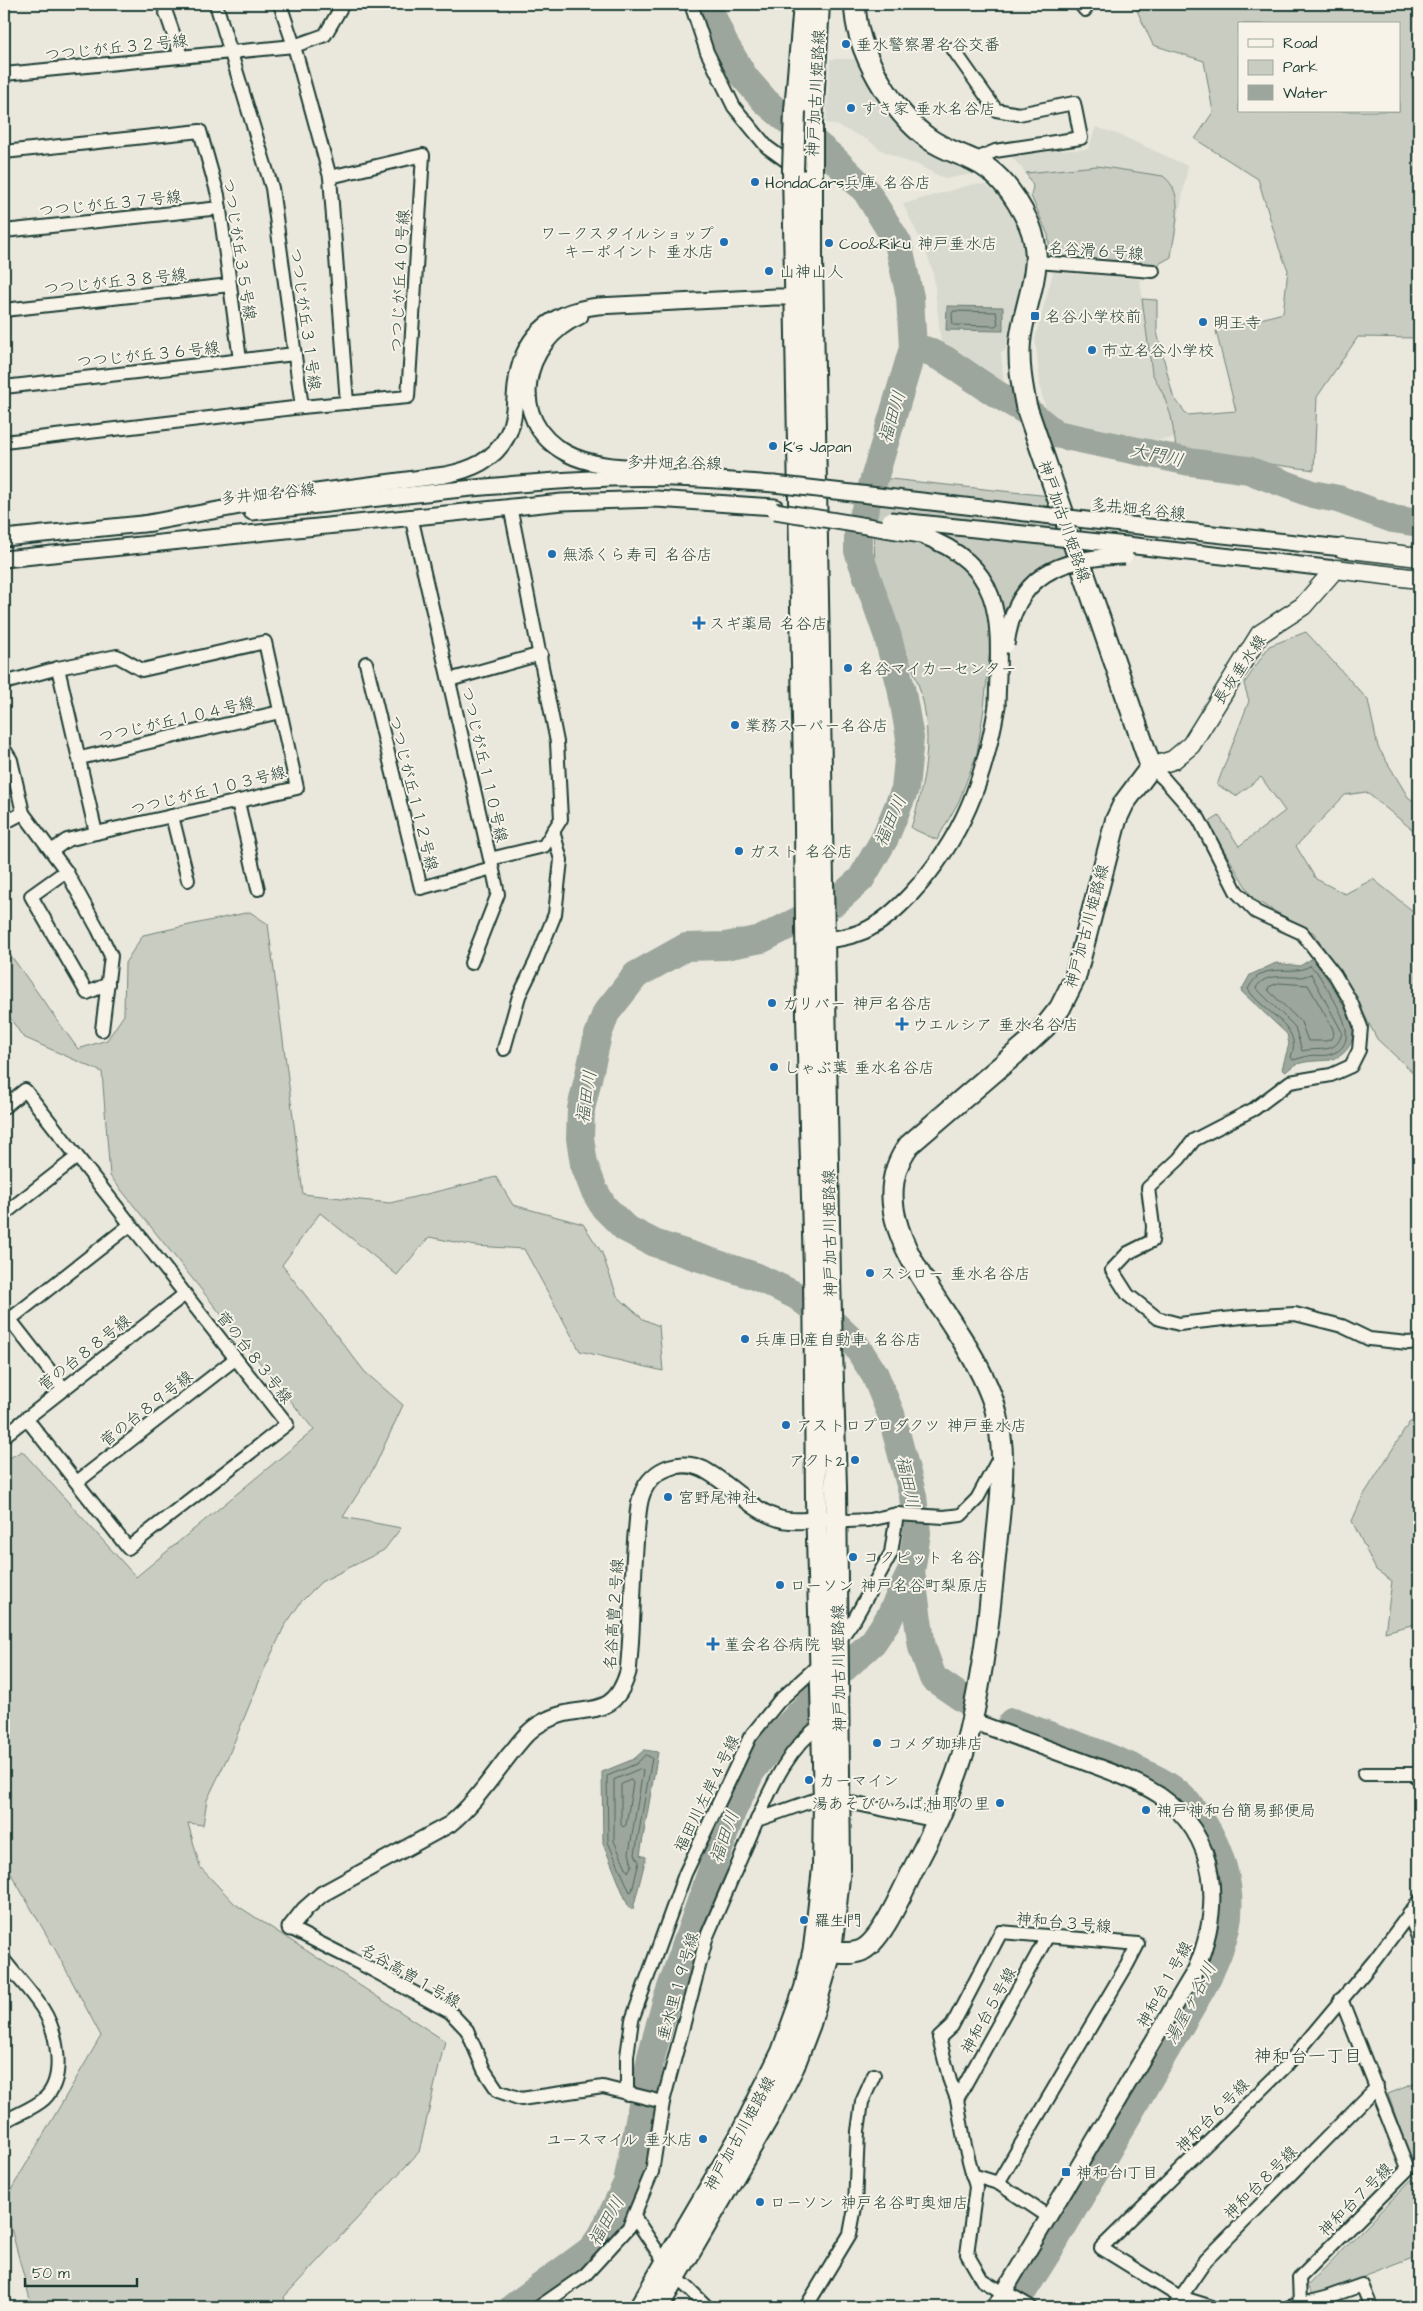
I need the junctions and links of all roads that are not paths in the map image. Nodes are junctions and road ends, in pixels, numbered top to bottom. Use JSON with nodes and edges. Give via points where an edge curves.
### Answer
{"nodes":[{"id":1,"x":162,"y":4,"type":"edge"},
{"id":2,"x":216,"y":4,"type":"edge"},
{"id":3,"x":280,"y":4,"type":"edge"},
{"id":4,"x":343,"y":4,"type":"edge"},
{"id":5,"x":691,"y":4,"type":"edge"},
{"id":6,"x":804,"y":4,"type":"edge"},
{"id":7,"x":819,"y":4,"type":"edge"},
{"id":8,"x":855,"y":4,"type":"edge"},
{"id":9,"x":294,"y":46,"type":"junction"},
{"id":10,"x":953,"y":49,"type":"dead end"},
{"id":11,"x":231,"y":51,"type":"junction"},
{"id":12,"x":181,"y":56,"type":"junction"},
{"id":13,"x":4,"y":74,"type":"edge"},
{"id":14,"x":4,"y":152,"type":"edge"},
{"id":15,"x":974,"y":160,"type":"junction"},
{"id":16,"x":330,"y":177,"type":"junction"},
{"id":17,"x":811,"y":180,"type":"junction"},
{"id":18,"x":220,"y":208,"type":"junction"},
{"id":19,"x":4,"y":230,"type":"edge"},
{"id":20,"x":1037,"y":262,"type":"junction"},
{"id":21,"x":1153,"y":271,"type":"dead end"},
{"id":22,"x":230,"y":285,"type":"junction"},
{"id":23,"x":803,"y":297,"type":"junction"},
{"id":24,"x":642,"y":304,"type":"junction"},
{"id":25,"x":4,"y":310,"type":"edge"},
{"id":26,"x":295,"y":354,"type":"junction"},
{"id":27,"x":240,"y":360,"type":"junction"},
{"id":28,"x":4,"y":387,"type":"edge"},
{"id":29,"x":347,"y":402,"type":"junction"},
{"id":30,"x":302,"y":407,"type":"junction"},
{"id":31,"x":4,"y":442,"type":"edge"},
{"id":32,"x":774,"y":484,"type":"junction"},
{"id":33,"x":510,"y":506,"type":"junction"},
{"id":34,"x":775,"y":509,"type":"junction"},
{"id":35,"x":411,"y":516,"type":"junction"},
{"id":36,"x":143,"y":524,"type":"junction"},
{"id":37,"x":4,"y":538,"type":"edge"},
{"id":38,"x":1342,"y":548,"type":"joint"},
{"id":39,"x":1126,"y":551,"type":"junction"},
{"id":40,"x":1419,"y":557,"type":"edge"},
{"id":41,"x":4,"y":559,"type":"edge"},
{"id":42,"x":1335,"y":569,"type":"junction"},
{"id":43,"x":1419,"y":579,"type":"edge"},
{"id":44,"x":541,"y":654,"type":"junction"},
{"id":45,"x":366,"y":663,"type":"dead end"},
{"id":46,"x":58,"y":668,"type":"junction"},
{"id":47,"x":449,"y":680,"type":"junction"},
{"id":48,"x":4,"y":683,"type":"edge"},
{"id":49,"x":997,"y":706,"type":"junction"},
{"id":50,"x":280,"y":712,"type":"junction"},
{"id":51,"x":4,"y":750,"type":"edge"},
{"id":52,"x":80,"y":758,"type":"junction"},
{"id":53,"x":1150,"y":767,"type":"junction"},
{"id":54,"x":238,"y":802,"type":"junction"},
{"id":55,"x":23,"y":813,"type":"junction"},
{"id":56,"x":172,"y":816,"type":"junction"},
{"id":57,"x":4,"y":823,"type":"edge"},
{"id":58,"x":553,"y":831,"type":"junction"},
{"id":59,"x":96,"y":833,"type":"junction"},
{"id":60,"x":53,"y":850,"type":"junction"},
{"id":61,"x":491,"y":863,"type":"junction"},
{"id":62,"x":66,"y":870,"type":"junction"},
{"id":63,"x":188,"y":880,"type":"dead end"},
{"id":64,"x":258,"y":890,"type":"dead end"},
{"id":65,"x":815,"y":941,"type":"junction"},
{"id":66,"x":471,"y":963,"type":"dead end"},
{"id":67,"x":108,"y":984,"type":"junction"},
{"id":68,"x":102,"y":1030,"type":"dead end"},
{"id":69,"x":504,"y":1049,"type":"dead end"},
{"id":70,"x":4,"y":1107,"type":"edge"},
{"id":71,"x":77,"y":1157,"type":"junction"},
{"id":72,"x":4,"y":1214,"type":"edge"},
{"id":73,"x":130,"y":1225,"type":"junction"},
{"id":74,"x":185,"y":1294,"type":"junction"},
{"id":75,"x":6,"y":1318,"type":"edge"},
{"id":76,"x":1419,"y":1342,"type":"edge"},
{"id":77,"x":235,"y":1358,"type":"junction"},
{"id":78,"x":64,"y":1389,"type":"junction"},
{"id":79,"x":26,"y":1418,"type":"junction"},
{"id":80,"x":4,"y":1436,"type":"edge"},
{"id":81,"x":1002,"y":1453,"type":"junction"},
{"id":82,"x":77,"y":1482,"type":"junction"},
{"id":83,"x":897,"y":1514,"type":"junction"},
{"id":84,"x":827,"y":1519,"type":"junction"},
{"id":85,"x":837,"y":1646,"type":"junction"},
{"id":86,"x":821,"y":1663,"type":"junction"},
{"id":87,"x":823,"y":1719,"type":"junction"},
{"id":88,"x":972,"y":1720,"type":"junction"},
{"id":89,"x":1364,"y":1774,"type":"dead end"},
{"id":90,"x":1419,"y":1779,"type":"edge"},
{"id":91,"x":832,"y":1800,"type":"junction"},
{"id":92,"x":757,"y":1820,"type":"junction"},
{"id":93,"x":937,"y":1821,"type":"junction"},
{"id":94,"x":1419,"y":1901,"type":"edge"},
{"id":95,"x":1409,"y":1913,"type":"junction"},
{"id":96,"x":290,"y":1928,"type":"joint"},
{"id":97,"x":1048,"y":1938,"type":"junction"},
{"id":98,"x":1419,"y":1940,"type":"edge"},
{"id":99,"x":822,"y":1950,"type":"junction"},
{"id":100,"x":4,"y":1960,"type":"edge"},
{"id":101,"x":1341,"y":1999,"type":"junction"},
{"id":102,"x":874,"y":2075,"type":"dead end"},
{"id":103,"x":1377,"y":2087,"type":"junction"},
{"id":104,"x":627,"y":2094,"type":"junction"},
{"id":105,"x":957,"y":2099,"type":"junction"},
{"id":106,"x":663,"y":2102,"type":"junction"},
{"id":107,"x":5,"y":2118,"type":"edge"},
{"id":108,"x":972,"y":2175,"type":"junction"},
{"id":109,"x":998,"y":2183,"type":"junction"},
{"id":110,"x":1050,"y":2217,"type":"junction"},
{"id":111,"x":634,"y":2218,"type":"junction"},
{"id":112,"x":670,"y":2271,"type":"junction"},
{"id":113,"x":1004,"y":2293,"type":"junction"},
{"id":114,"x":1177,"y":2302,"type":"edge"},
{"id":115,"x":1025,"y":2306,"type":"edge"},
{"id":116,"x":1294,"y":2306,"type":"edge"},
{"id":117,"x":539,"y":2307,"type":"edge"},
{"id":118,"x":640,"y":2307,"type":"edge"},
{"id":119,"x":658,"y":2307,"type":"edge"},
{"id":120,"x":707,"y":2307,"type":"edge"},
{"id":121,"x":806,"y":2307,"type":"edge"},
{"id":122,"x":995,"y":2307,"type":"edge"},
{"id":123,"x":1212,"y":2307,"type":"edge"},
{"id":124,"x":1371,"y":2307,"type":"edge"}],
"edges":[{"from":1,"to":12,"type":"street"},
{"from":2,"to":11,"type":"street","name":"つつじが丘３１号線"},
{"from":3,"to":9,"type":"street"},
{"from":4,"to":9,"type":"street","name":"つつじが丘３２号線","via":[[325,35]]},
{"from":5,"to":17,"type":"street","via":[[707,52],[734,107],[767,147]]},
{"from":6,"to":23,"type":"main road","name":"神戸加古川姫路線","bridge":true,"via":[[792,170]]},
{"from":7,"to":17,"type":"main road","name":"神戸加古川姫路線"},
{"from":8,"to":15,"type":"main road","name":"神戸加古川姫路線","via":[[856,24],[864,52],[874,73],[897,105],[928,138]]},
{"from":9,"to":11,"type":"street","name":"つつじが丘３２号線"},
{"from":9,"to":16,"type":"street"},
{"from":10,"to":15,"type":"street","via":[[996,110],[1020,114],[1074,104],[1081,138],[994,151]]},
{"from":11,"to":12,"type":"street","name":"つつじが丘３２号線"},
{"from":11,"to":26,"type":"street","name":"つつじが丘３１号線","via":[[272,188]]},
{"from":12,"to":13,"type":"street","name":"つつじが丘３２号線"},
{"from":14,"to":18,"type":"street","name":"つつじが丘３５号線","via":[[200,131]]},
{"from":15,"to":20,"type":"main road","name":"神戸加古川姫路線","via":[[994,173],[1015,200],[1033,234]]},
{"from":16,"to":29,"type":"street"},
{"from":16,"to":29,"type":"street","name":"つつじが丘４０号線","via":[[423,156],[408,397]]},
{"from":17,"to":23,"type":"main road","name":"神戸加古川姫路線"},
{"from":18,"to":19,"type":"street","name":"つつじが丘３７号線"},
{"from":18,"to":22,"type":"street","name":"つつじが丘３５号線"},
{"from":20,"to":21,"type":"street","name":"名谷滑６号線"},
{"from":20,"to":53,"type":"main road","name":"神戸加古川姫路線","via":[[1020,341],[1019,359],[1026,406]]},
{"from":22,"to":25,"type":"street","name":"つつじが丘３８号線"},
{"from":22,"to":27,"type":"street","name":"つつじが丘３５号線"},
{"from":23,"to":24,"type":"street"},
{"from":23,"to":65,"type":"main road","name":"神戸加古川姫路線"},
{"from":24,"to":32,"type":"street","via":[[590,312],[564,324],[551,335],[534,362],[529,377],[529,407],[542,434],[565,452],[595,463],[714,474]]},
{"from":24,"to":36,"type":"street","via":[[580,308],[563,313],[538,332],[520,364],[508,436],[490,457],[478,465],[444,475],[309,493]]},
{"from":26,"to":27,"type":"street","name":"つつじが丘３６号線"},
{"from":26,"to":30,"type":"street","name":"つつじが丘３１号線"},
{"from":27,"to":28,"type":"street","name":"つつじが丘３６号線"},
{"from":29,"to":30,"type":"street","name":"つつじが丘４０号線"},
{"from":30,"to":31,"type":"street","name":"つつじが丘３１号線"},
{"from":32,"to":36,"type":"street","name":"多井畑名谷線","via":[[714,479],[612,478]]},
{"from":32,"to":38,"type":"street","name":"多井畑名谷線","bridge":true},
{"from":33,"to":34,"type":"street","via":[[609,499],[737,503]]},
{"from":33,"to":35,"type":"street"},
{"from":33,"to":44,"type":"street","name":"つつじが丘１１０号線"},
{"from":34,"to":39,"type":"street","bridge":true},
{"from":34,"to":49,"type":"street","bridge":true,"via":[[921,535],[942,542],[961,555],[984,579],[997,613]]},
{"from":35,"to":41,"type":"street"},
{"from":35,"to":47,"type":"street","name":"つつじが丘１１０号線"},
{"from":36,"to":37,"type":"street","name":"多井畑名谷線"},
{"from":38,"to":40,"type":"main road"},
{"from":39,"to":42,"type":"street"},
{"from":39,"to":49,"type":"street","bridge":true,"via":[[1066,563],[1037,579],[1026,591],[1010,620]]},
{"from":42,"to":43,"type":"main road"},
{"from":42,"to":53,"type":"main road","name":"長坂垂水線","via":[[1303,606],[1260,634],[1191,745],[1173,760]]},
{"from":44,"to":47,"type":"street"},
{"from":44,"to":58,"type":"street","name":"つつじが丘１１０号線","via":[[558,742],[561,818]]},
{"from":45,"to":61,"type":"street","name":"つつじが丘１１２号線","via":[[421,888]]},
{"from":46,"to":48,"type":"street"},
{"from":46,"to":50,"type":"street","name":"つつじが丘１０３号線","via":[[116,656],[142,670],[264,642]]},
{"from":46,"to":52,"type":"street"},
{"from":47,"to":61,"type":"street","name":"つつじが丘１１０号線"},
{"from":49,"to":65,"type":"street","via":[[982,775],[958,833],[943,857],[896,910],[865,931]]},
{"from":50,"to":52,"type":"street","name":"つつじが丘１０４号線"},
{"from":50,"to":54,"type":"street","name":"つつじが丘１０３号線","via":[[297,788]]},
{"from":51,"to":55,"type":"street","via":[[11,760]]},
{"from":52,"to":59,"type":"street"},
{"from":53,"to":76,"type":"street","via":[[1199,819],[1236,891],[1256,912],[1302,933],[1335,975],[1361,1027],[1359,1050],[1351,1066],[1331,1075],[1290,1082],[1254,1109],[1194,1140],[1148,1188],[1152,1241],[1128,1253],[1112,1270],[1128,1295],[1157,1318],[1178,1324],[1295,1314],[1342,1326],[1369,1339]]},
{"from":53,"to":81,"type":"main road","name":"神戸加古川姫路線","via":[[1116,820],[1075,978],[1060,1008],[1029,1042],[909,1145],[900,1159],[893,1182],[892,1201],[899,1233],[984,1380],[997,1415]]},
{"from":54,"to":56,"type":"street","name":"つつじが丘１０３号線"},
{"from":54,"to":64,"type":"street"},
{"from":55,"to":57,"type":"street"},
{"from":55,"to":60,"type":"street"},
{"from":56,"to":59,"type":"street","name":"つつじが丘１０３号線"},
{"from":56,"to":63,"type":"street"},
{"from":58,"to":61,"type":"street","name":"つつじが丘１１０号線","via":[[544,846]]},
{"from":58,"to":69,"type":"street","via":[[562,860],[555,914],[519,996]]},
{"from":59,"to":60,"type":"street","name":"つつじが丘１０３号線","via":[[67,840]]},
{"from":60,"to":62,"type":"street"},
{"from":61,"to":66,"type":"street","via":[[498,894]]},
{"from":62,"to":67,"type":"street","via":[[111,956]]},
{"from":62,"to":67,"type":"street","via":[[31,896],[87,993]]},
{"from":65,"to":84,"type":"main road","name":"神戸加古川姫路線"},
{"from":67,"to":68,"type":"street"},
{"from":70,"to":71,"type":"street","name":"菅の台８３号線","via":[[25,1090]]},
{"from":71,"to":72,"type":"street"},
{"from":71,"to":73,"type":"street","name":"菅の台８３号線"},
{"from":73,"to":74,"type":"street","name":"菅の台８３号線"},
{"from":73,"to":75,"type":"street"},
{"from":74,"to":77,"type":"street","name":"菅の台８３号線"},
{"from":74,"to":78,"type":"street","name":"菅の台８８号線"},
{"from":75,"to":78,"type":"street"},
{"from":77,"to":82,"type":"street","name":"菅の台８９号線"},
{"from":77,"to":82,"type":"street","name":"菅の台８３号線","via":[[287,1424],[128,1548]]},
{"from":78,"to":79,"type":"street","name":"菅の台８８号線"},
{"from":79,"to":80,"type":"street","name":"菅の台８８号線"},
{"from":79,"to":82,"type":"street","name":"菅の台８３号線"},
{"from":81,"to":83,"type":"street","via":[[977,1499],[961,1515]]},
{"from":81,"to":88,"type":"main road","name":"神戸加古川姫路線","via":[[1003,1474],[989,1616]]},
{"from":83,"to":84,"type":"street","via":[[869,1520]]},
{"from":83,"to":85,"type":"street","name":"福田川左岸４号線","via":[[891,1553]]},
{"from":84,"to":85,"type":"main road","name":"神戸加古川姫路線"},
{"from":84,"to":86,"type":"main road","name":"神戸加古川姫路線"},
{"from":84,"to":96,"type":"street","name":"名谷高曽２号線","via":[[786,1520],[771,1516],[697,1466],[674,1466],[655,1475],[641,1497],[634,1555],[628,1672],[618,1696],[604,1706],[557,1715],[537,1725],[454,1820],[322,1894]]},
{"from":85,"to":86,"type":"street","name":"福田川左岸４号線"},
{"from":85,"to":91,"type":"main road","name":"神戸加古川姫路線","via":[[838,1699]]},
{"from":86,"to":87,"type":"main road","name":"神戸加古川姫路線"},
{"from":86,"to":104,"type":"street","name":"福田川左岸４号線","via":[[780,1701],[750,1737],[685,1874],[632,2020],[626,2056]]},
{"from":87,"to":91,"type":"main road","name":"神戸加古川姫路線"},
{"from":87,"to":92,"type":"street","name":"垂水里１９号線","via":[[801,1741],[776,1777]]},
{"from":88,"to":93,"type":"main road","name":"神戸加古川姫路線"},
{"from":88,"to":110,"type":"street","name":"神和台１号線","via":[[1120,1775],[1160,1796],[1192,1830],[1212,1882],[1211,1926],[1196,1969]]},
{"from":89,"to":90,"type":"street","via":[[1413,1774]]},
{"from":91,"to":92,"type":"street","via":[[817,1799]]},
{"from":91,"to":93,"type":"street"},
{"from":91,"to":99,"type":"main road","name":"神戸加古川姫路線","via":[[840,1868]]},
{"from":92,"to":106,"type":"street","name":"垂水里１９号線","via":[[707,1936]]},
{"from":93,"to":99,"type":"main road","name":"神戸加古川姫路線","via":[[875,1938],[862,1950]]},
{"from":94,"to":95,"type":"street","name":"神和台６号線"},
{"from":95,"to":98,"type":"street"},
{"from":95,"to":101,"type":"street","name":"神和台６号線"},
{"from":96,"to":104,"type":"street","name":"名谷高曽１号線","via":[[450,2012],[467,2030],[484,2070],[498,2092],[520,2099],[603,2087]]},
{"from":97,"to":105,"type":"street","name":"神和台５号線"},
{"from":97,"to":105,"type":"street","name":"神和台３号線","via":[[1000,1932],[952,2026],[940,2038]]},
{"from":97,"to":109,"type":"street","name":"神和台３号線","via":[[1138,1944]]},
{"from":99,"to":112,"type":"main road","name":"神戸加古川姫路線","via":[[810,2024],[787,2079],[769,2116]]},
{"from":100,"to":107,"type":"street","via":[[43,2009],[58,2061],[56,2080],[44,2099]]},
{"from":101,"to":103,"type":"street","name":"神和台７号線"},
{"from":101,"to":114,"type":"street","name":"神和台６号線","via":[[1286,2066],[1101,2248]]},
{"from":102,"to":121,"type":"street","via":[[862,2102],[850,2234]]},
{"from":103,"to":114,"type":"street","name":"神和台８号線","via":[[1206,2260]]},
{"from":103,"to":116,"type":"street","name":"神和台７号線","via":[[1408,2169],[1299,2278]]},
{"from":104,"to":106,"type":"street","name":"名谷高曽１号線"},
{"from":105,"to":108,"type":"street","name":"神和台３号線"},
{"from":106,"to":111,"type":"street","name":"垂水里１９号線","via":[[652,2172]]},
{"from":108,"to":109,"type":"street"},
{"from":108,"to":113,"type":"street","name":"神和台３号線","via":[[976,2187],[967,2254],[982,2280]]},
{"from":109,"to":110,"type":"street"},
{"from":110,"to":113,"type":"street","name":"神和台１号線"},
{"from":111,"to":112,"type":"street"},
{"from":111,"to":117,"type":"street","name":"垂水里１９号線","via":[[629,2228],[585,2274]]},
{"from":112,"to":118,"type":"main road","name":"神戸加古川姫路線"},
{"from":112,"to":119,"type":"main road","name":"神戸加古川姫路線"},
{"from":112,"to":120,"type":"street"},
{"from":113,"to":115,"type":"street"},
{"from":113,"to":122,"type":"street","name":"神和台１号線"},
{"from":114,"to":123,"type":"street","name":"神和台６号線"},
{"from":116,"to":124,"type":"street","via":[[1362,2285]]}]}
